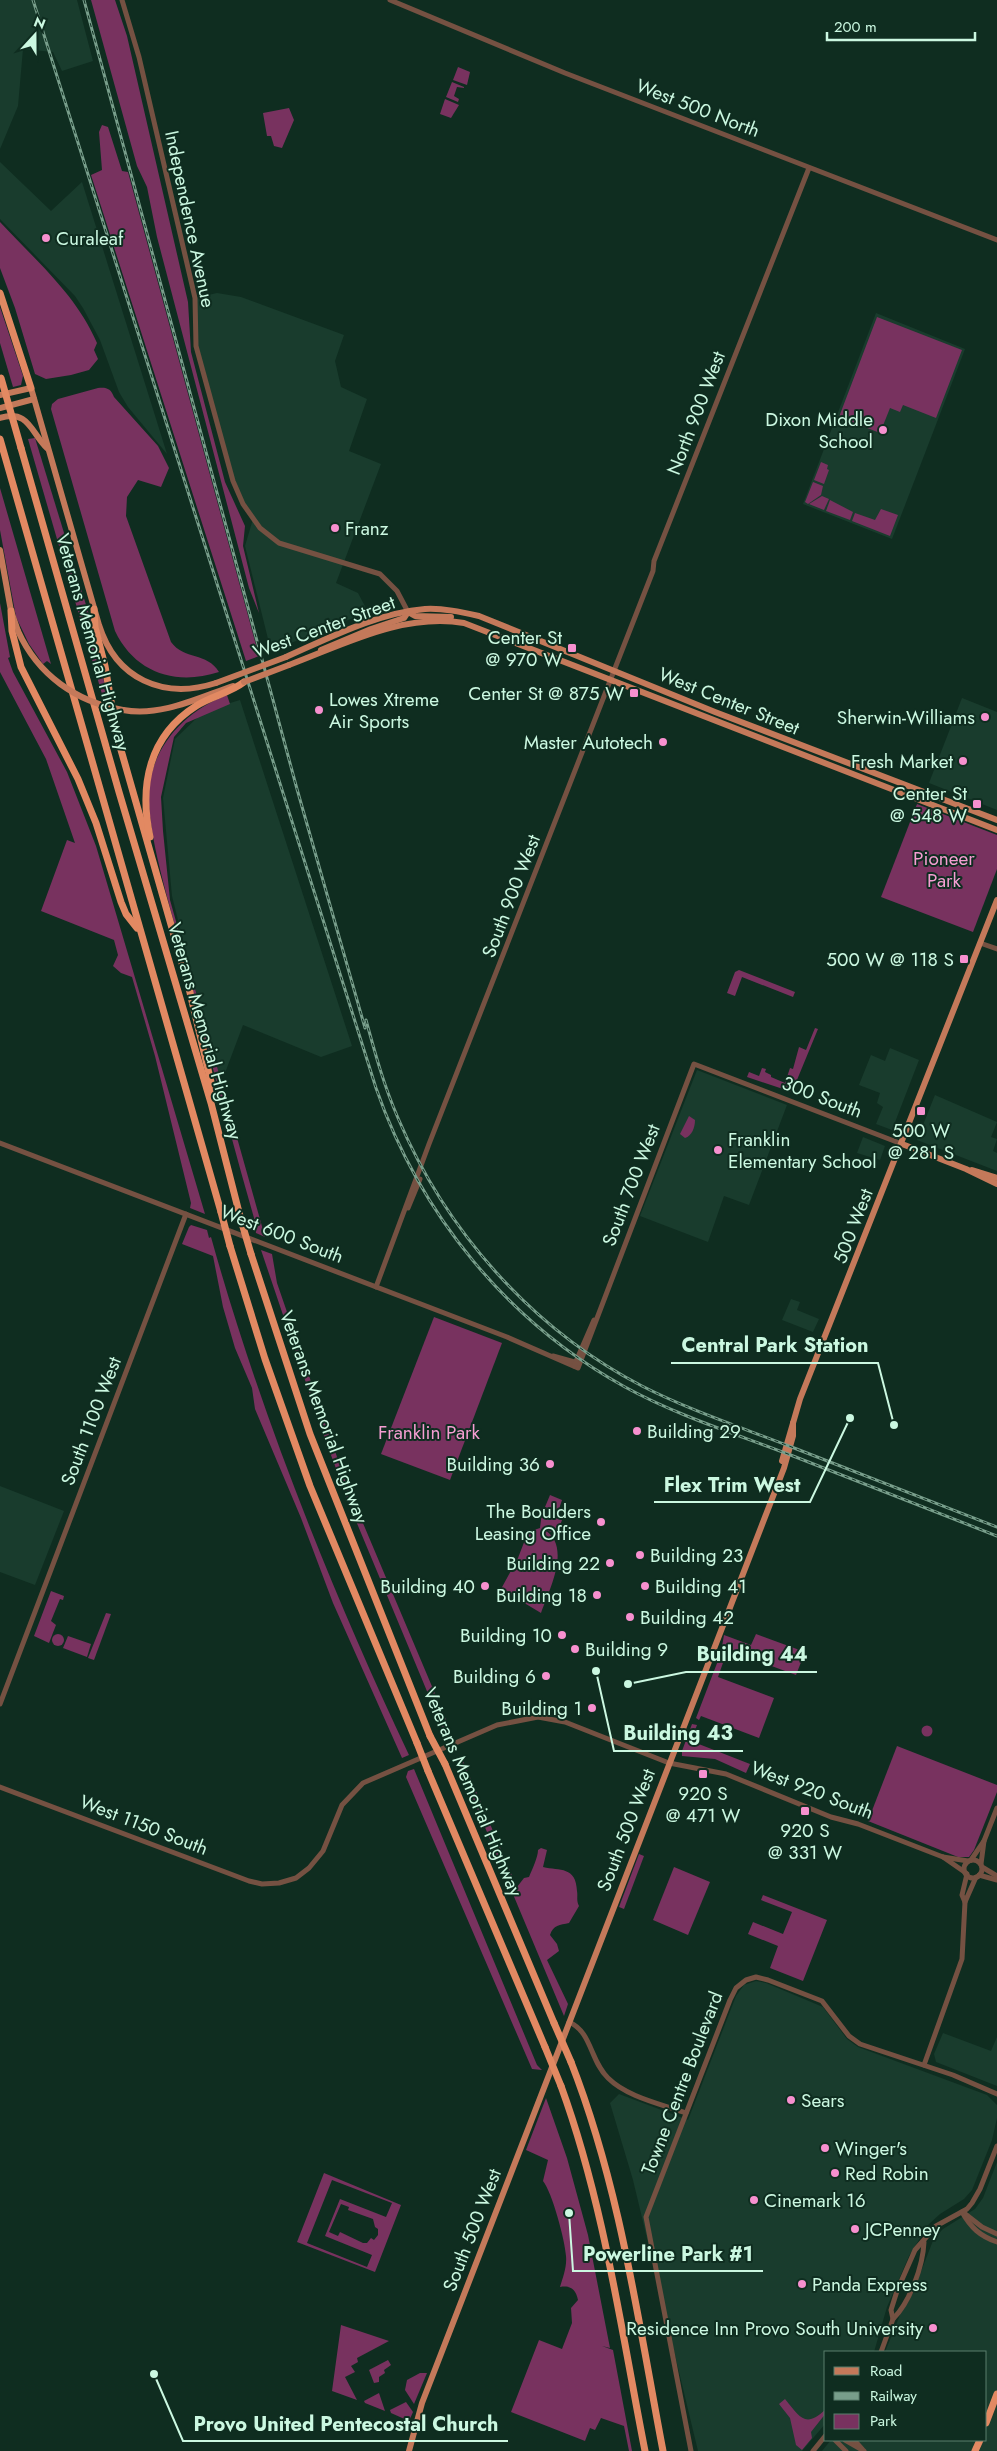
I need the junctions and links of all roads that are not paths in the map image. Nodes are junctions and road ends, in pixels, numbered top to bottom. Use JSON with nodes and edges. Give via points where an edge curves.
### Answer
{"nodes":[{"id":1,"x":122,"y":0,"type":"edge"},
{"id":2,"x":390,"y":0,"type":"edge"},
{"id":3,"x":809,"y":168,"type":"junction"},
{"id":4,"x":997,"y":240,"type":"edge"},
{"id":5,"x":0,"y":293,"type":"edge"},
{"id":6,"x":1,"y":377,"type":"edge"},
{"id":7,"x":31,"y":388,"type":"junction"},
{"id":8,"x":0,"y":395,"type":"edge"},
{"id":9,"x":34,"y":399,"type":"junction"},
{"id":10,"x":0,"y":408,"type":"edge"},
{"id":11,"x":0,"y":418,"type":"edge"},
{"id":12,"x":0,"y":439,"type":"edge"},
{"id":13,"x":48,"y":449,"type":"junction"},
{"id":14,"x":0,"y":550,"type":"edge"},
{"id":15,"x":94,"y":609,"type":"junction"},
{"id":16,"x":11,"y":611,"type":"junction"},
{"id":17,"x":408,"y":612,"type":"junction"},
{"id":18,"x":468,"y":624,"type":"junction"},
{"id":19,"x":297,"y":662,"type":"junction"},
{"id":20,"x":615,"y":672,"type":"junction"},
{"id":21,"x":611,"y":681,"type":"junction"},
{"id":22,"x":244,"y":682,"type":"joint"},
{"id":23,"x":219,"y":693,"type":"junction"},
{"id":24,"x":997,"y":820,"type":"edge"},
{"id":25,"x":997,"y":830,"type":"edge"},
{"id":26,"x":156,"y":872,"type":"junction"},
{"id":27,"x":997,"y":900,"type":"edge"},
{"id":28,"x":141,"y":933,"type":"junction"},
{"id":29,"x":980,"y":943,"type":"junction"},
{"id":30,"x":997,"y":949,"type":"edge"},
{"id":31,"x":694,"y":1064,"type":"joint"},
{"id":32,"x":211,"y":1102,"type":"junction"},
{"id":33,"x":0,"y":1143,"type":"edge"},
{"id":34,"x":902,"y":1144,"type":"junction"},
{"id":35,"x":966,"y":1169,"type":"junction"},
{"id":36,"x":997,"y":1178,"type":"edge"},
{"id":37,"x":997,"y":1184,"type":"edge"},
{"id":38,"x":186,"y":1214,"type":"junction"},
{"id":39,"x":376,"y":1287,"type":"junction"},
{"id":40,"x":577,"y":1365,"type":"joint"},
{"id":41,"x":792,"y":1423,"type":"joint"},
{"id":42,"x":0,"y":1704,"type":"edge"},
{"id":43,"x":669,"y":1763,"type":"junction"},
{"id":44,"x":0,"y":1787,"type":"edge"},
{"id":45,"x":997,"y":1808,"type":"edge"},
{"id":46,"x":984,"y":1841,"type":"junction"},
{"id":47,"x":943,"y":1857,"type":"junction"},
{"id":48,"x":970,"y":1861,"type":"junction"},
{"id":49,"x":981,"y":1865,"type":"junction"},
{"id":50,"x":966,"y":1873,"type":"junction"},
{"id":51,"x":978,"y":1876,"type":"junction"},
{"id":52,"x":997,"y":1876,"type":"edge"},
{"id":53,"x":997,"y":1880,"type":"edge"},
{"id":54,"x":279,"y":1883,"type":"joint"},
{"id":55,"x":965,"y":1902,"type":"junction"},
{"id":56,"x":568,"y":2022,"type":"junction"},
{"id":57,"x":924,"y":2065,"type":"junction"},
{"id":58,"x":997,"y":2094,"type":"edge"},
{"id":59,"x":686,"y":2113,"type":"junction"},
{"id":60,"x":997,"y":2146,"type":"edge"},
{"id":61,"x":962,"y":2212,"type":"junction"},
{"id":62,"x":997,"y":2234,"type":"edge"},
{"id":63,"x":924,"y":2242,"type":"junction"},
{"id":64,"x":997,"y":2242,"type":"edge"},
{"id":65,"x":893,"y":2320,"type":"junction"},
{"id":66,"x":881,"y":2351,"type":"edge"},
{"id":67,"x":997,"y":2394,"type":"edge"},
{"id":68,"x":653,"y":2397,"type":"junction"},
{"id":69,"x":987,"y":2420,"type":"edge"},
{"id":70,"x":824,"y":2437,"type":"edge"},
{"id":71,"x":836,"y":2441,"type":"edge"},
{"id":72,"x":847,"y":2441,"type":"edge"},
{"id":73,"x":855,"y":2441,"type":"edge"},
{"id":74,"x":409,"y":2451,"type":"edge"},
{"id":75,"x":645,"y":2451,"type":"edge"},
{"id":76,"x":663,"y":2451,"type":"edge"},
{"id":77,"x":668,"y":2451,"type":"edge"},
{"id":78,"x":691,"y":2451,"type":"edge"},
{"id":79,"x":813,"y":2451,"type":"edge"},
{"id":80,"x":846,"y":2451,"type":"edge"},
{"id":81,"x":864,"y":2451,"type":"edge"}],
"edges":[{"from":1,"to":17,"type":"street","name":"Independence Avenue","via":[[139,57],[195,298],[196,346],[233,481],[243,504],[260,528],[279,542],[380,574],[396,591]]},
{"from":2,"to":3,"type":"street","name":"West 500 North","via":[[565,73]]},
{"from":3,"to":4,"type":"street","name":"West 500 North"},
{"from":3,"to":20,"type":"street","name":"North 900 West","via":[[659,547]]},
{"from":5,"to":7,"type":"highway"},
{"from":6,"to":32,"type":"highway","name":"Veterans Memorial Highway","bridge":true},
{"from":7,"to":8,"type":"main road"},
{"from":7,"to":9,"type":"main road","name":"West Center Street"},
{"from":9,"to":10,"type":"main road"},
{"from":9,"to":13,"type":"main road","name":"West Center Street"},
{"from":11,"to":13,"type":"main road","via":[[16,416],[26,421]]},
{"from":12,"to":28,"type":"highway","name":"Veterans Memorial Highway"},
{"from":13,"to":15,"type":"main road","name":"West Center Street"},
{"from":14,"to":16,"type":"main road"},
{"from":15,"to":17,"type":"main road","name":"West Center Street","bridge":true,"via":[[108,646],[120,662],[137,677],[162,688],[180,690],[216,683],[368,623]]},
{"from":15,"to":26,"type":"highway","via":[[114,722]]},
{"from":16,"to":23,"type":"main road","bridge":true,"via":[[34,659],[57,682],[84,699],[123,710],[145,711],[168,708]]},
{"from":16,"to":28,"type":"highway","via":[[20,666],[78,779],[121,902]]},
{"from":17,"to":18,"type":"main road","via":[[415,616],[458,618]]},
{"from":17,"to":19,"type":"main road","via":[[404,618],[342,640]]},
{"from":17,"to":20,"type":"main road","name":"West Center Street","via":[[441,610],[479,616]]},
{"from":18,"to":19,"type":"main road","name":"West Center Street","via":[[448,620],[415,621]]},
{"from":18,"to":21,"type":"main road","name":"West Center Street"},
{"from":19,"to":22,"type":"main road","name":"West Center Street","bridge":true},
{"from":20,"to":21,"type":"street","name":"South 900 West"},
{"from":20,"to":24,"type":"main road","name":"West Center Street"},
{"from":21,"to":25,"type":"main road","name":"West Center Street"},
{"from":21,"to":39,"type":"street","name":"South 900 West"},
{"from":22,"to":23,"type":"highway"},
{"from":23,"to":26,"type":"highway","via":[[181,718],[166,735],[152,760],[145,802]]},
{"from":26,"to":32,"type":"highway","via":[[200,1033],[211,1082]]},
{"from":27,"to":29,"type":"main road","name":"500 West"},
{"from":28,"to":75,"type":"highway","name":"Veterans Memorial Highway","bridge":true,"via":[[230,1246],[265,1359],[310,1486],[545,2047],[580,2141],[597,2202]]},
{"from":29,"to":30,"type":"street"},
{"from":29,"to":34,"type":"main road","name":"500 West"},
{"from":31,"to":34,"type":"street","name":"300 South"},
{"from":31,"to":40,"type":"street","name":"South 700 West"},
{"from":32,"to":68,"type":"highway","name":"Veterans Memorial Highway","bridge":true,"via":[[251,1254],[310,1434],[430,1736],[445,1764],[571,2062],[594,2127],[609,2178]]},
{"from":33,"to":38,"type":"street","name":"West 600 South"},
{"from":34,"to":35,"type":"main road","name":"300 South"},
{"from":34,"to":41,"type":"main road","name":"500 West"},
{"from":35,"to":36,"type":"main road","name":"300 South"},
{"from":35,"to":37,"type":"main road","name":"300 South"},
{"from":38,"to":39,"type":"street","name":"West 600 South"},
{"from":38,"to":42,"type":"street","name":"South 1100 West"},
{"from":39,"to":40,"type":"street","name":"West 600 South"},
{"from":41,"to":43,"type":"main road","name":"South 500 West","via":[[793,1436],[784,1468]]},
{"from":43,"to":47,"type":"street","name":"West 920 South","via":[[722,1772]]},
{"from":43,"to":54,"type":"street","name":"West 920 South","via":[[565,1722],[538,1717],[497,1725],[366,1781],[342,1805],[323,1851],[315,1862],[296,1878]]},
{"from":43,"to":56,"type":"main road","name":"South 500 West"},
{"from":44,"to":54,"type":"street","name":"West 1150 South","via":[[249,1881]]},
{"from":45,"to":46,"type":"street"},
{"from":46,"to":48,"type":"street"},
{"from":46,"to":49,"type":"street"},
{"from":47,"to":48,"type":"street","name":"West 920 South"},
{"from":47,"to":50,"type":"street","name":"West 920 South"},
{"from":48,"to":49,"type":"street","name":"West 920 South"},
{"from":48,"to":50,"type":"street","via":[[965,1866]]},
{"from":49,"to":51,"type":"street"},
{"from":49,"to":52,"type":"street"},
{"from":50,"to":51,"type":"street","name":"West 920 South"},
{"from":50,"to":55,"type":"street","via":[[962,1895]]},
{"from":51,"to":53,"type":"street"},
{"from":51,"to":55,"type":"street"},
{"from":55,"to":57,"type":"street","via":[[962,1959]]},
{"from":56,"to":59,"type":"street","via":[[583,2032],[604,2074],[615,2085]]},
{"from":56,"to":74,"type":"main road","name":"South 500 West","via":[[422,2403]]},
{"from":57,"to":58,"type":"street","name":"Towne Centre Boulevard"},
{"from":57,"to":59,"type":"street","name":"Towne Centre Boulevard","via":[[854,2041],[819,2000],[768,1980],[752,1978],[740,1984],[732,1995]]},
{"from":59,"to":78,"type":"street","name":"Towne Centre Boulevard","via":[[646,2218]]},
{"from":60,"to":61,"type":"street","via":[[978,2193]]},
{"from":61,"to":62,"type":"street"},
{"from":61,"to":63,"type":"street","via":[[936,2226]]},
{"from":61,"to":64,"type":"street","via":[[970,2226]]},
{"from":63,"to":65,"type":"street","via":[[908,2293]]},
{"from":63,"to":65,"type":"street","via":[[918,2244],[904,2272],[891,2310]]},
{"from":65,"to":66,"type":"street"},
{"from":67,"to":69,"type":"highway"},
{"from":68,"to":76,"type":"highway","name":"Veterans Memorial Highway"},
{"from":68,"to":77,"type":"highway"},
{"from":70,"to":79,"type":"street"},
{"from":71,"to":80,"type":"street"},
{"from":72,"to":81,"type":"street"},
{"from":73,"to":81,"type":"street"}]}
